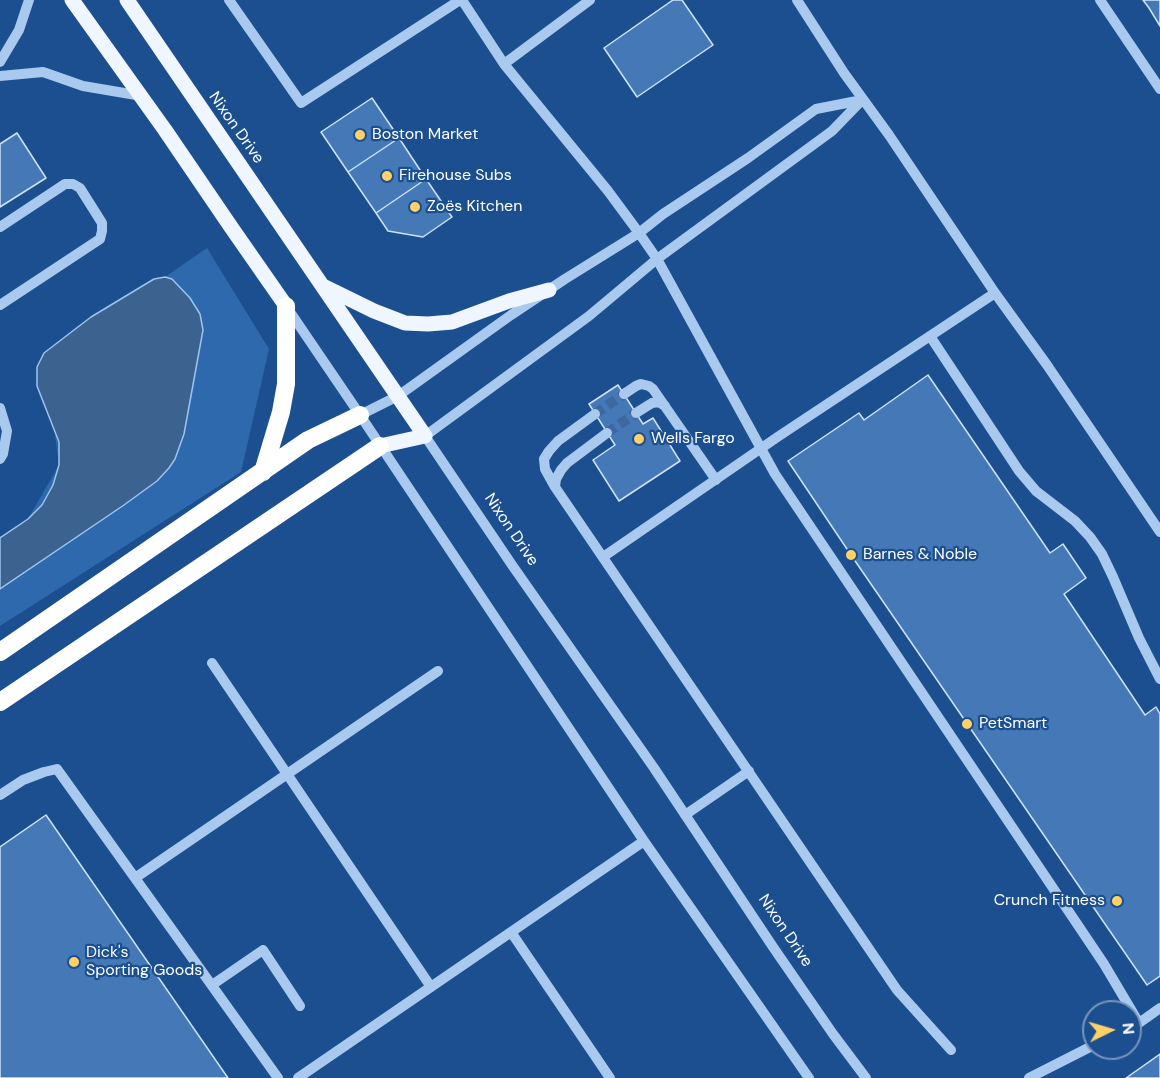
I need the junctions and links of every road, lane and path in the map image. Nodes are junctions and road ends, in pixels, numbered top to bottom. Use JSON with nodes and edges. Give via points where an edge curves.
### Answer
{"nodes":[{"id":1,"x":29,"y":0,"type":"edge"},
{"id":2,"x":72,"y":0,"type":"edge"},
{"id":3,"x":127,"y":0,"type":"edge"},
{"id":4,"x":229,"y":0,"type":"edge"},
{"id":5,"x":461,"y":0,"type":"edge"},
{"id":6,"x":590,"y":0,"type":"edge"},
{"id":7,"x":797,"y":0,"type":"edge"},
{"id":8,"x":1100,"y":0,"type":"edge"},
{"id":9,"x":0,"y":62,"type":"edge"},
{"id":10,"x":504,"y":64,"type":"junction"},
{"id":11,"x":0,"y":76,"type":"edge"},
{"id":12,"x":1160,"y":89,"type":"edge"},
{"id":13,"x":142,"y":96,"type":"junction"},
{"id":14,"x":862,"y":100,"type":"junction"},
{"id":15,"x":0,"y":227,"type":"edge"},
{"id":16,"x":639,"y":233,"type":"junction"},
{"id":17,"x":657,"y":259,"type":"junction"},
{"id":18,"x":323,"y":286,"type":"junction"},
{"id":19,"x":549,"y":290,"type":"junction"},
{"id":20,"x":995,"y":293,"type":"junction"},
{"id":21,"x":0,"y":305,"type":"edge"},
{"id":22,"x":286,"y":306,"type":"junction"},
{"id":23,"x":930,"y":336,"type":"junction"},
{"id":24,"x":624,"y":394,"type":"tunnel mouth"},
{"id":25,"x":398,"y":396,"type":"junction"},
{"id":26,"x":0,"y":408,"type":"edge"},
{"id":27,"x":669,"y":411,"type":"junction"},
{"id":28,"x":636,"y":413,"type":"tunnel mouth"},
{"id":29,"x":595,"y":414,"type":"tunnel mouth"},
{"id":30,"x":360,"y":415,"type":"junction"},
{"id":31,"x":608,"y":433,"type":"tunnel mouth"},
{"id":32,"x":425,"y":436,"type":"junction"},
{"id":33,"x":380,"y":446,"type":"junction"},
{"id":34,"x":761,"y":449,"type":"junction"},
{"id":35,"x":0,"y":459,"type":"edge"},
{"id":36,"x":263,"y":472,"type":"junction"},
{"id":37,"x":716,"y":480,"type":"junction"},
{"id":38,"x":557,"y":489,"type":"junction"},
{"id":39,"x":1160,"y":532,"type":"edge"},
{"id":40,"x":603,"y":557,"type":"junction"},
{"id":41,"x":0,"y":652,"type":"edge"},
{"id":42,"x":212,"y":663,"type":"dead end"},
{"id":43,"x":438,"y":671,"type":"dead end"},
{"id":44,"x":1160,"y":679,"type":"edge"},
{"id":45,"x":0,"y":702,"type":"edge"},
{"id":46,"x":749,"y":771,"type":"junction"},
{"id":47,"x":287,"y":775,"type":"junction"},
{"id":48,"x":0,"y":795,"type":"edge"},
{"id":49,"x":685,"y":815,"type":"junction"},
{"id":50,"x":644,"y":841,"type":"junction"},
{"id":51,"x":135,"y":878,"type":"junction"},
{"id":52,"x":511,"y":932,"type":"junction"},
{"id":53,"x":212,"y":986,"type":"junction"},
{"id":54,"x":431,"y":987,"type":"junction"},
{"id":55,"x":1122,"y":1000,"type":"edge"},
{"id":56,"x":300,"y":1006,"type":"dead end"},
{"id":57,"x":1160,"y":1008,"type":"edge"},
{"id":58,"x":1142,"y":1020,"type":"edge"},
{"id":59,"x":951,"y":1050,"type":"dead end"},
{"id":60,"x":1082,"y":1051,"type":"edge"},
{"id":61,"x":278,"y":1078,"type":"edge"},
{"id":62,"x":298,"y":1078,"type":"edge"},
{"id":63,"x":610,"y":1078,"type":"edge"},
{"id":64,"x":809,"y":1078,"type":"edge"},
{"id":65,"x":866,"y":1078,"type":"edge"},
{"id":66,"x":1029,"y":1078,"type":"edge"}],
"edges":[{"from":1,"to":9,"type":"street","via":[[19,30]]},
{"from":2,"to":13,"type":"main road"},
{"from":3,"to":18,"type":"main road","name":"Nixon Drive"},
{"from":4,"to":5,"type":"street","via":[[301,103]]},
{"from":5,"to":10,"type":"street"},
{"from":6,"to":10,"type":"street"},
{"from":7,"to":14,"type":"street"},
{"from":8,"to":12,"type":"street"},
{"from":10,"to":16,"type":"street"},
{"from":11,"to":13,"type":"street","via":[[43,72],[83,86]]},
{"from":13,"to":22,"type":"main road"},
{"from":14,"to":16,"type":"street","via":[[816,109]]},
{"from":14,"to":17,"type":"street","via":[[832,131]]},
{"from":14,"to":20,"type":"street"},
{"from":15,"to":21,"type":"street","via":[[65,184],[80,188],[102,223],[100,239]]},
{"from":16,"to":17,"type":"street"},
{"from":16,"to":19,"type":"street"},
{"from":17,"to":32,"type":"street","via":[[589,316]]},
{"from":17,"to":34,"type":"street"},
{"from":18,"to":19,"type":"main road","via":[[405,323],[428,324],[452,322]]},
{"from":18,"to":25,"type":"main road","name":"Nixon Drive"},
{"from":19,"to":25,"type":"street"},
{"from":20,"to":23,"type":"street"},
{"from":20,"to":39,"type":"street"},
{"from":22,"to":30,"type":"street"},
{"from":22,"to":36,"type":"highway","via":[[286,384]]},
{"from":23,"to":34,"type":"street"},
{"from":23,"to":44,"type":"street","via":[[1018,471],[1036,491],[1075,521],[1102,554]]},
{"from":24,"to":27,"type":"street","via":[[641,384],[649,386]]},
{"from":25,"to":30,"type":"street"},
{"from":25,"to":32,"type":"main road","name":"Nixon Drive"},
{"from":26,"to":35,"type":"street","via":[[7,430]]},
{"from":27,"to":28,"type":"street","via":[[659,402]]},
{"from":27,"to":37,"type":"street"},
{"from":29,"to":38,"type":"street","via":[[558,441],[544,459],[545,469]]},
{"from":30,"to":33,"type":"street"},
{"from":30,"to":36,"type":"highway","via":[[308,440]]},
{"from":31,"to":38,"type":"street","via":[[567,463],[556,479]]},
{"from":32,"to":33,"type":"main road"},
{"from":32,"to":49,"type":"street","name":"Nixon Drive"},
{"from":33,"to":45,"type":"highway"},
{"from":33,"to":50,"type":"street"},
{"from":34,"to":37,"type":"street"},
{"from":34,"to":55,"type":"street","via":[[1104,963]]},
{"from":36,"to":41,"type":"highway"},
{"from":37,"to":40,"type":"street"},
{"from":38,"to":40,"type":"street"},
{"from":40,"to":46,"type":"street"},
{"from":42,"to":47,"type":"street"},
{"from":43,"to":47,"type":"street"},
{"from":46,"to":49,"type":"street"},
{"from":46,"to":59,"type":"street","via":[[897,990]]},
{"from":47,"to":51,"type":"street"},
{"from":47,"to":54,"type":"street"},
{"from":48,"to":51,"type":"street","via":[[22,780],[57,769]]},
{"from":49,"to":65,"type":"street","name":"Nixon Drive"},
{"from":50,"to":52,"type":"street"},
{"from":50,"to":64,"type":"street"},
{"from":51,"to":53,"type":"street"},
{"from":52,"to":54,"type":"street"},
{"from":52,"to":63,"type":"street"},
{"from":53,"to":56,"type":"street","via":[[263,950]]},
{"from":53,"to":61,"type":"street"},
{"from":54,"to":62,"type":"street"},
{"from":57,"to":58,"type":"street"},
{"from":60,"to":66,"type":"street"}]}
